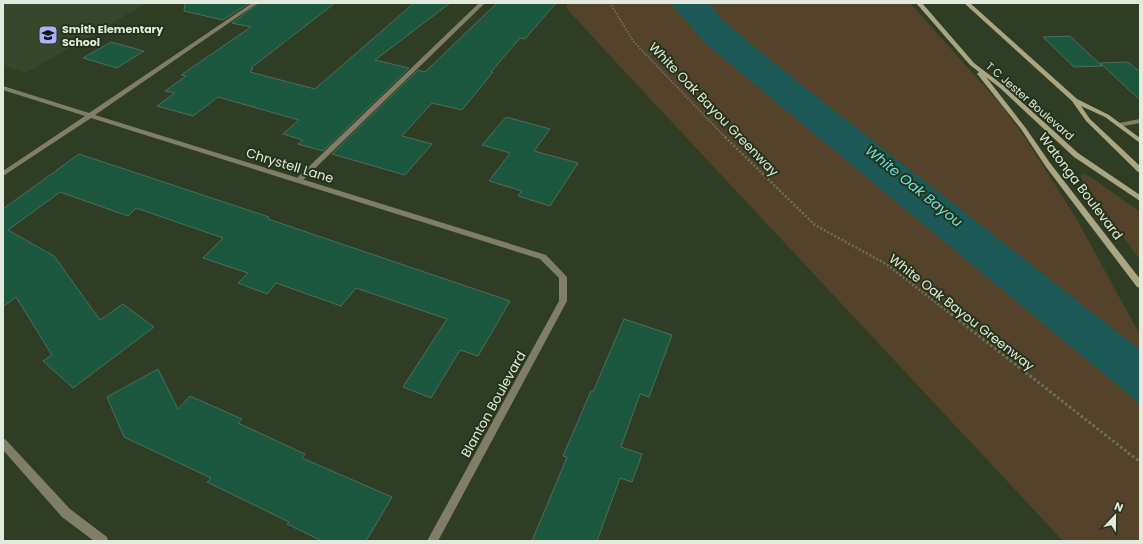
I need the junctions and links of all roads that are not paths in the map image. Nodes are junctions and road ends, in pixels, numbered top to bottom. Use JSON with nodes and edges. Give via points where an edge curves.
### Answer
{"nodes":[{"id":1,"x":256,"y":3,"type":"edge"},
{"id":2,"x":482,"y":3,"type":"edge"},
{"id":3,"x":919,"y":3,"type":"edge"},
{"id":4,"x":967,"y":3,"type":"edge"},
{"id":5,"x":972,"y":64,"type":"junction"},
{"id":6,"x":3,"y":88,"type":"edge"},
{"id":7,"x":1075,"y":100,"type":"junction"},
{"id":8,"x":90,"y":114,"type":"junction"},
{"id":9,"x":1140,"y":120,"type":"edge"},
{"id":10,"x":1119,"y":125,"type":"junction"},
{"id":11,"x":1140,"y":141,"type":"edge"},
{"id":12,"x":1140,"y":170,"type":"edge"},
{"id":13,"x":3,"y":174,"type":"edge"},
{"id":14,"x":298,"y":180,"type":"junction"},
{"id":15,"x":1140,"y":199,"type":"edge"},
{"id":16,"x":563,"y":277,"type":"joint"},
{"id":17,"x":1140,"y":285,"type":"edge"},
{"id":18,"x":3,"y":443,"type":"edge"},
{"id":19,"x":103,"y":541,"type":"edge"},
{"id":20,"x":432,"y":541,"type":"edge"}],
"edges":[{"from":1,"to":8,"type":"street"},
{"from":2,"to":14,"type":"street"},
{"from":3,"to":5,"type":"main road","name":"T C Jester Boulevard"},
{"from":4,"to":7,"type":"main road"},
{"from":5,"to":15,"type":"main road","name":"T C Jester Boulevard","via":[[1002,87],[1076,155]]},
{"from":5,"to":17,"type":"main road","name":"Watonga Boulevard"},
{"from":6,"to":8,"type":"street","name":"Chrystell Lane"},
{"from":7,"to":10,"type":"main road","via":[[1108,116]]},
{"from":7,"to":12,"type":"main road","via":[[1088,120]]},
{"from":8,"to":13,"type":"street"},
{"from":8,"to":14,"type":"street","name":"Chrystell Lane"},
{"from":9,"to":10,"type":"street"},
{"from":10,"to":11,"type":"main road"},
{"from":14,"to":16,"type":"street","name":"Chrystell Lane","via":[[543,257]]},
{"from":16,"to":20,"type":"street","name":"Blanton Boulevard","via":[[563,301]]},
{"from":18,"to":19,"type":"street","via":[[66,512]]}]}
